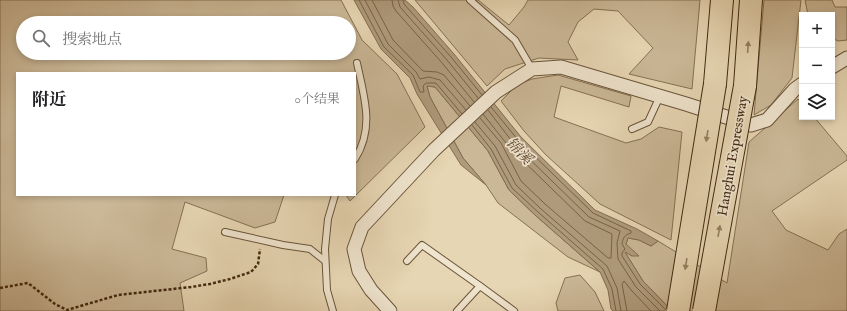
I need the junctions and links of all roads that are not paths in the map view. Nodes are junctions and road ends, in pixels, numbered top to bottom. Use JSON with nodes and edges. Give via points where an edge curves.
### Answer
{"nodes":[{"id":1,"x":470,"y":0,"type":"edge"},
{"id":2,"x":722,"y":0,"type":"edge"},
{"id":3,"x":751,"y":0,"type":"edge"},
{"id":4,"x":847,"y":58,"type":"edge"},
{"id":5,"x":357,"y":63,"type":"dead end"},
{"id":6,"x":835,"y":64,"type":"edge"},
{"id":7,"x":532,"y":69,"type":"junction"},
{"id":8,"x":799,"y":86,"type":"edge"},
{"id":9,"x":660,"y":96,"type":"junction"},
{"id":10,"x":632,"y":129,"type":"dead end"},
{"id":11,"x":356,"y":157,"type":"edge"},
{"id":12,"x":335,"y":196,"type":"edge"},
{"id":13,"x":225,"y":232,"type":"dead end"},
{"id":14,"x":326,"y":261,"type":"junction"},
{"id":15,"x":407,"y":261,"type":"dead end"},
{"id":16,"x":480,"y":286,"type":"junction"},
{"id":17,"x":333,"y":311,"type":"edge"},
{"id":18,"x":390,"y":311,"type":"edge"},
{"id":19,"x":457,"y":311,"type":"edge"},
{"id":20,"x":514,"y":311,"type":"edge"},
{"id":21,"x":678,"y":311,"type":"edge"},
{"id":22,"x":704,"y":311,"type":"edge"}],
"edges":[{"from":1,"to":7,"type":"lane","via":[[515,40]]},
{"from":2,"to":21,"type":"highway","name":"Hanghui Expressway","one_way":true,"bridge":true,"via":[[715,84]]},
{"from":22,"to":3,"type":"highway","name":"Hanghui Expressway","one_way":true,"bridge":true,"via":[[745,86]]},
{"from":4,"to":6,"type":"street"},
{"from":5,"to":11,"type":"lane","via":[[367,112],[366,130]]},
{"from":7,"to":9,"type":"street","via":[[561,67]]},
{"from":7,"to":18,"type":"street","via":[[496,92],[434,150],[362,227],[354,249],[359,271],[371,290]]},
{"from":8,"to":9,"type":"street","via":[[767,120],[751,125]]},
{"from":9,"to":10,"type":"lane","via":[[648,122]]},
{"from":12,"to":14,"type":"lane","via":[[328,219]]},
{"from":13,"to":14,"type":"lane","via":[[310,249]]},
{"from":14,"to":17,"type":"lane","via":[[327,290]]},
{"from":15,"to":16,"type":"lane","via":[[422,245]]},
{"from":16,"to":19,"type":"lane"},
{"from":16,"to":20,"type":"lane"}]}
